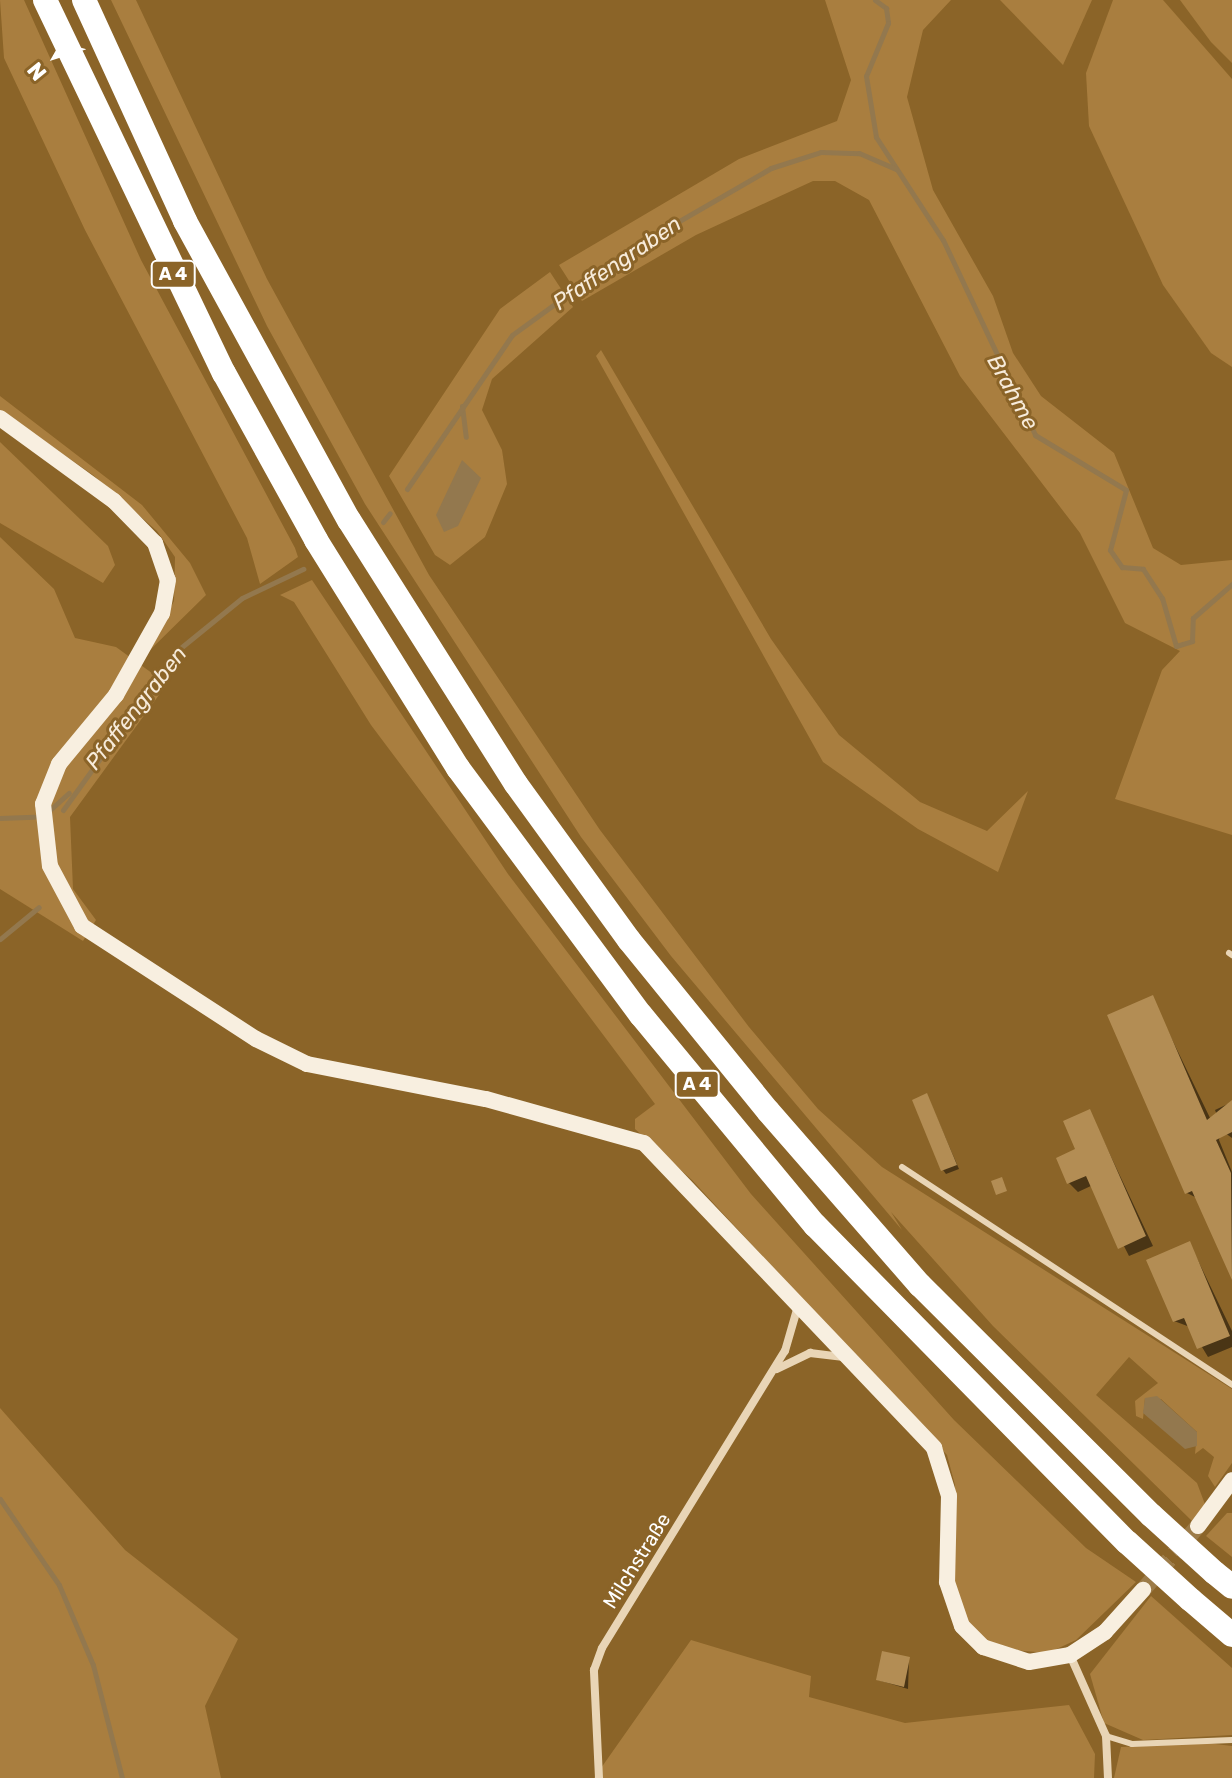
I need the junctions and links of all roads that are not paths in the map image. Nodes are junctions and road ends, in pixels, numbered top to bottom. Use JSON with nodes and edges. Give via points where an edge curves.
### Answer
{"nodes":[{"id":1,"x":45,"y":0,"type":"edge"},
{"id":2,"x":84,"y":0,"type":"edge"},
{"id":3,"x":0,"y":418,"type":"edge"},
{"id":4,"x":902,"y":1167,"type":"dead end"},
{"id":5,"x":798,"y":1306,"type":"junction"},
{"id":6,"x":854,"y":1362,"type":"junction"},
{"id":7,"x":768,"y":1378,"type":"junction"},
{"id":8,"x":1232,"y":1385,"type":"edge"},
{"id":9,"x":1232,"y":1480,"type":"edge"},
{"id":10,"x":1198,"y":1526,"type":"tunnel mouth"},
{"id":11,"x":1224,"y":1580,"type":"edge"},
{"id":12,"x":1143,"y":1590,"type":"tunnel mouth"},
{"id":13,"x":1232,"y":1635,"type":"edge"},
{"id":14,"x":1070,"y":1655,"type":"junction"},
{"id":15,"x":1106,"y":1736,"type":"junction"},
{"id":16,"x":1232,"y":1740,"type":"edge"},
{"id":17,"x":599,"y":1778,"type":"edge"},
{"id":18,"x":1108,"y":1778,"type":"edge"}],
"edges":[{"from":1,"to":13,"type":"highway","number":"A 4","bridge":true,"via":[[157,243],[316,540],[458,768],[735,1132],[899,1316],[1127,1542]]},
{"from":2,"to":11,"type":"highway","number":"A 4","bridge":true,"via":[[185,221],[366,551],[516,784],[758,1099],[920,1285],[1151,1515]]},
{"from":3,"to":5,"type":"street","via":[[114,501],[155,543],[168,580],[162,613],[116,695],[59,764],[43,804],[50,866],[82,926],[307,1064],[486,1099],[644,1143]]},
{"from":4,"to":8,"type":"lane"},
{"from":5,"to":6,"type":"street"},
{"from":5,"to":7,"type":"street","name":"Milchstraße","via":[[792,1335]]},
{"from":6,"to":7,"type":"street","name":"Milchstraße","via":[[810,1353],[789,1358]]},
{"from":6,"to":14,"type":"street","via":[[915,1421],[946,1473],[947,1582],[962,1626],[983,1647],[1009,1658],[1029,1662]]},
{"from":7,"to":17,"type":"street","name":"Milchstraße","via":[[602,1648],[594,1670]]},
{"from":9,"to":10,"type":"street"},
{"from":12,"to":14,"type":"street","via":[[1105,1632]]},
{"from":14,"to":15,"type":"street"},
{"from":15,"to":16,"type":"lane","via":[[1132,1744]]},
{"from":15,"to":18,"type":"street"}]}
